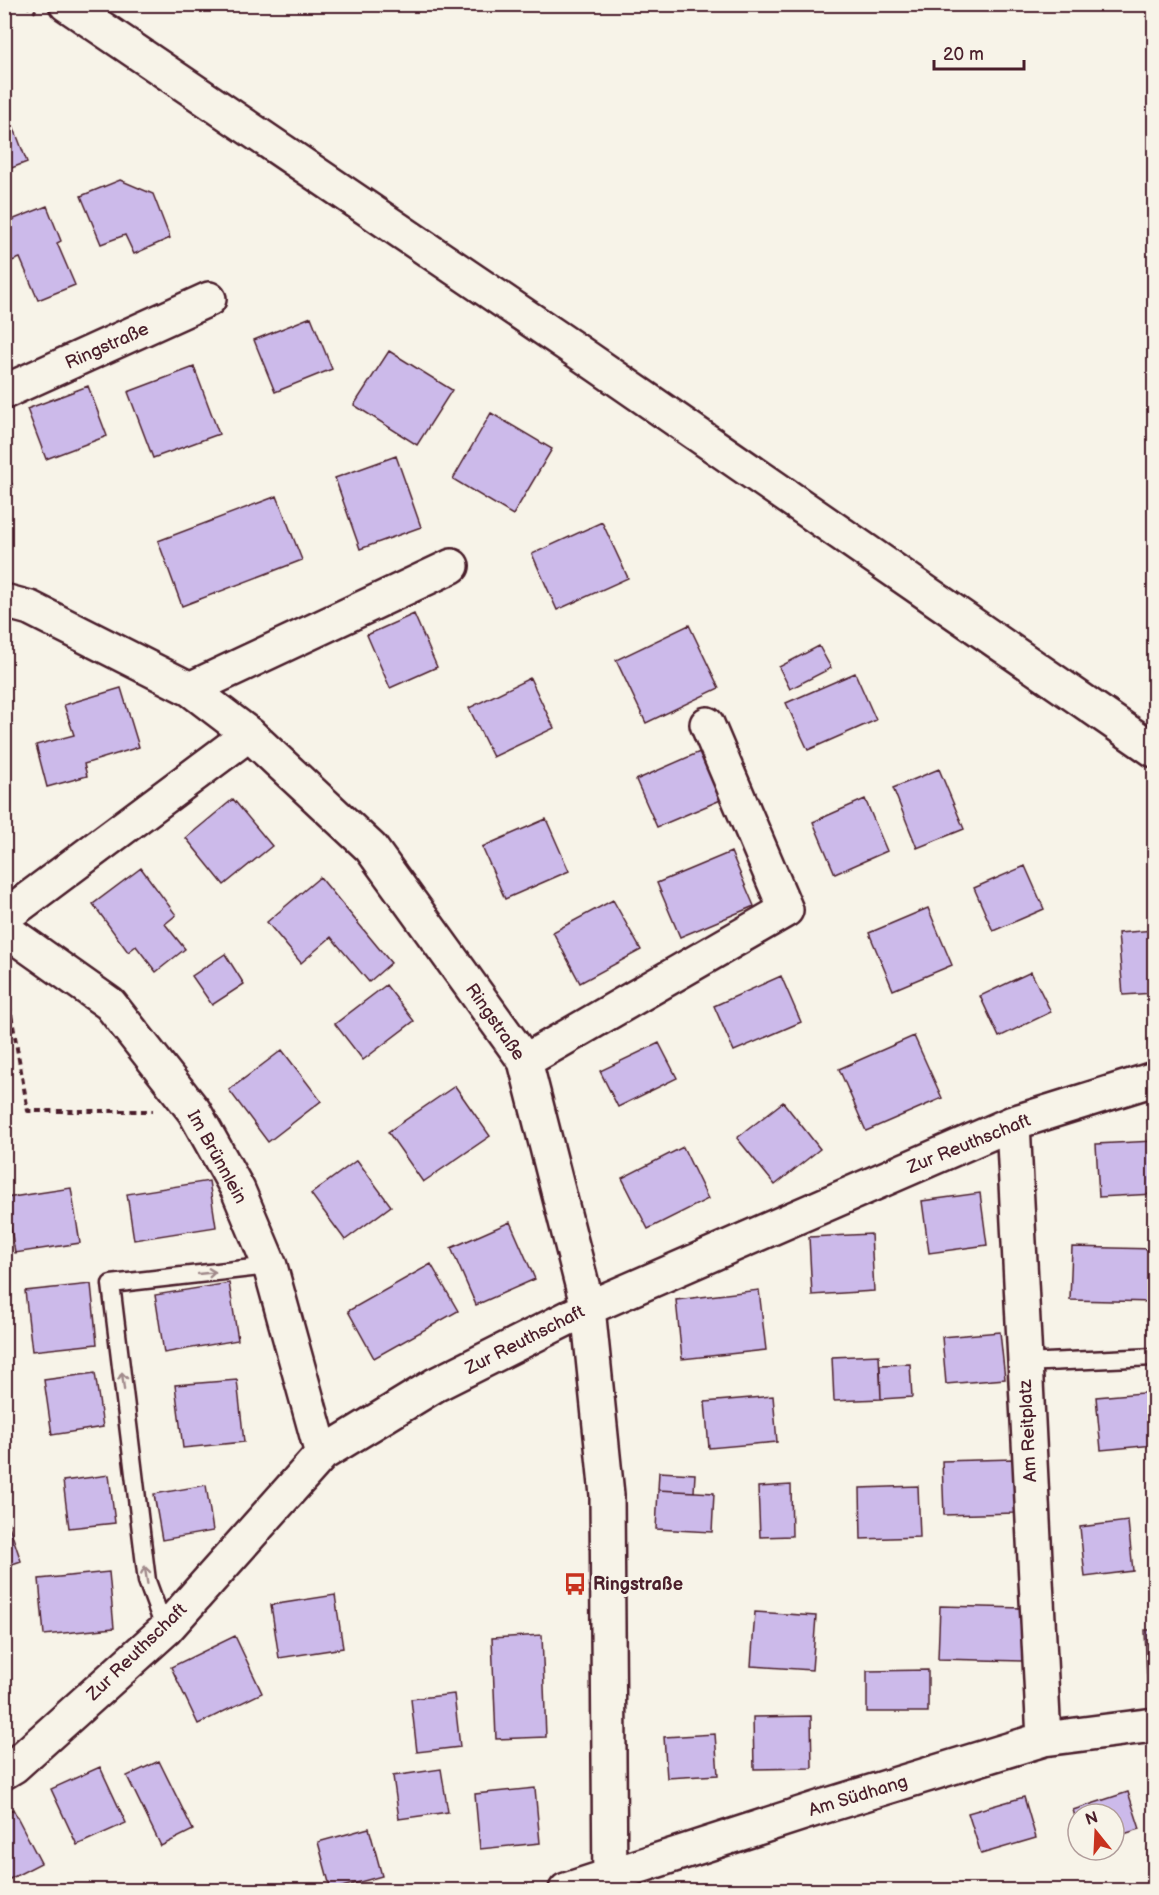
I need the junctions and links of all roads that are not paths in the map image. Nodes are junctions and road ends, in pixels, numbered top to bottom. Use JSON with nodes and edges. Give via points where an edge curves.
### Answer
{"nodes":[{"id":1,"x":66,"y":4,"type":"edge"},
{"id":2,"x":209,"y":299,"type":"dead end"},
{"id":3,"x":4,"y":392,"type":"edge"},
{"id":4,"x":452,"y":566,"type":"dead end"},
{"id":5,"x":4,"y":601,"type":"edge"},
{"id":6,"x":190,"y":689,"type":"junction"},
{"id":7,"x":707,"y":724,"type":"dead end"},
{"id":8,"x":249,"y":734,"type":"junction"},
{"id":9,"x":1155,"y":750,"type":"edge"},
{"id":10,"x":4,"y":916,"type":"edge"},
{"id":11,"x":4,"y":929,"type":"edge"},
{"id":12,"x":525,"y":1061,"type":"junction"},
{"id":13,"x":1155,"y":1079,"type":"edge"},
{"id":14,"x":1013,"y":1123,"type":"junction"},
{"id":15,"x":270,"y":1266,"type":"junction"},
{"id":16,"x":588,"y":1308,"type":"junction"},
{"id":17,"x":1155,"y":1357,"type":"edge"},
{"id":18,"x":1024,"y":1363,"type":"junction"},
{"id":19,"x":322,"y":1454,"type":"junction"},
{"id":20,"x":165,"y":1630,"type":"junction"},
{"id":21,"x":1155,"y":1725,"type":"edge"},
{"id":22,"x":1044,"y":1739,"type":"junction"},
{"id":23,"x":4,"y":1772,"type":"edge"},
{"id":24,"x":609,"y":1883,"type":"edge"},
{"id":25,"x":566,"y":1890,"type":"edge"}],
"edges":[{"from":1,"to":9,"type":"street","via":[[565,342]]},
{"from":2,"to":3,"type":"street","name":"Ringstraße"},
{"from":4,"to":6,"type":"street"},
{"from":5,"to":6,"type":"street","name":"Ringstraße","via":[[30,608]]},
{"from":6,"to":8,"type":"street","name":"Ringstraße"},
{"from":7,"to":12,"type":"street","via":[[786,910]]},
{"from":8,"to":10,"type":"street"},
{"from":8,"to":12,"type":"street","name":"Ringstraße","via":[[371,848]]},
{"from":11,"to":15,"type":"street","name":"Im Brünnlein","via":[[110,1004],[194,1111],[238,1191]]},
{"from":12,"to":16,"type":"street","name":"Ringstraße"},
{"from":13,"to":14,"type":"street","name":"Zur Reuthschaft"},
{"from":14,"to":16,"type":"street","name":"Zur Reuthschaft"},
{"from":14,"to":18,"type":"street","name":"Am Reitplatz"},
{"from":15,"to":19,"type":"street","name":"Im Brünnlein"},
{"from":20,"to":15,"type":"lane","one_way":true,"via":[[147,1581],[111,1284]]},
{"from":16,"to":19,"type":"street","name":"Zur Reuthschaft","via":[[435,1385]]},
{"from":16,"to":24,"type":"street","name":"Ringstraße","via":[[607,1495]]},
{"from":17,"to":18,"type":"lane"},
{"from":18,"to":22,"type":"street","name":"Am Reitplatz"},
{"from":19,"to":20,"type":"street","name":"Zur Reuthschaft"},
{"from":20,"to":23,"type":"street","name":"Zur Reuthschaft"},
{"from":21,"to":22,"type":"street","name":"Am Südhang"},
{"from":22,"to":24,"type":"street","name":"Am Südhang","via":[[825,1806]]},
{"from":24,"to":25,"type":"street","name":"Am Südhang"}]}
